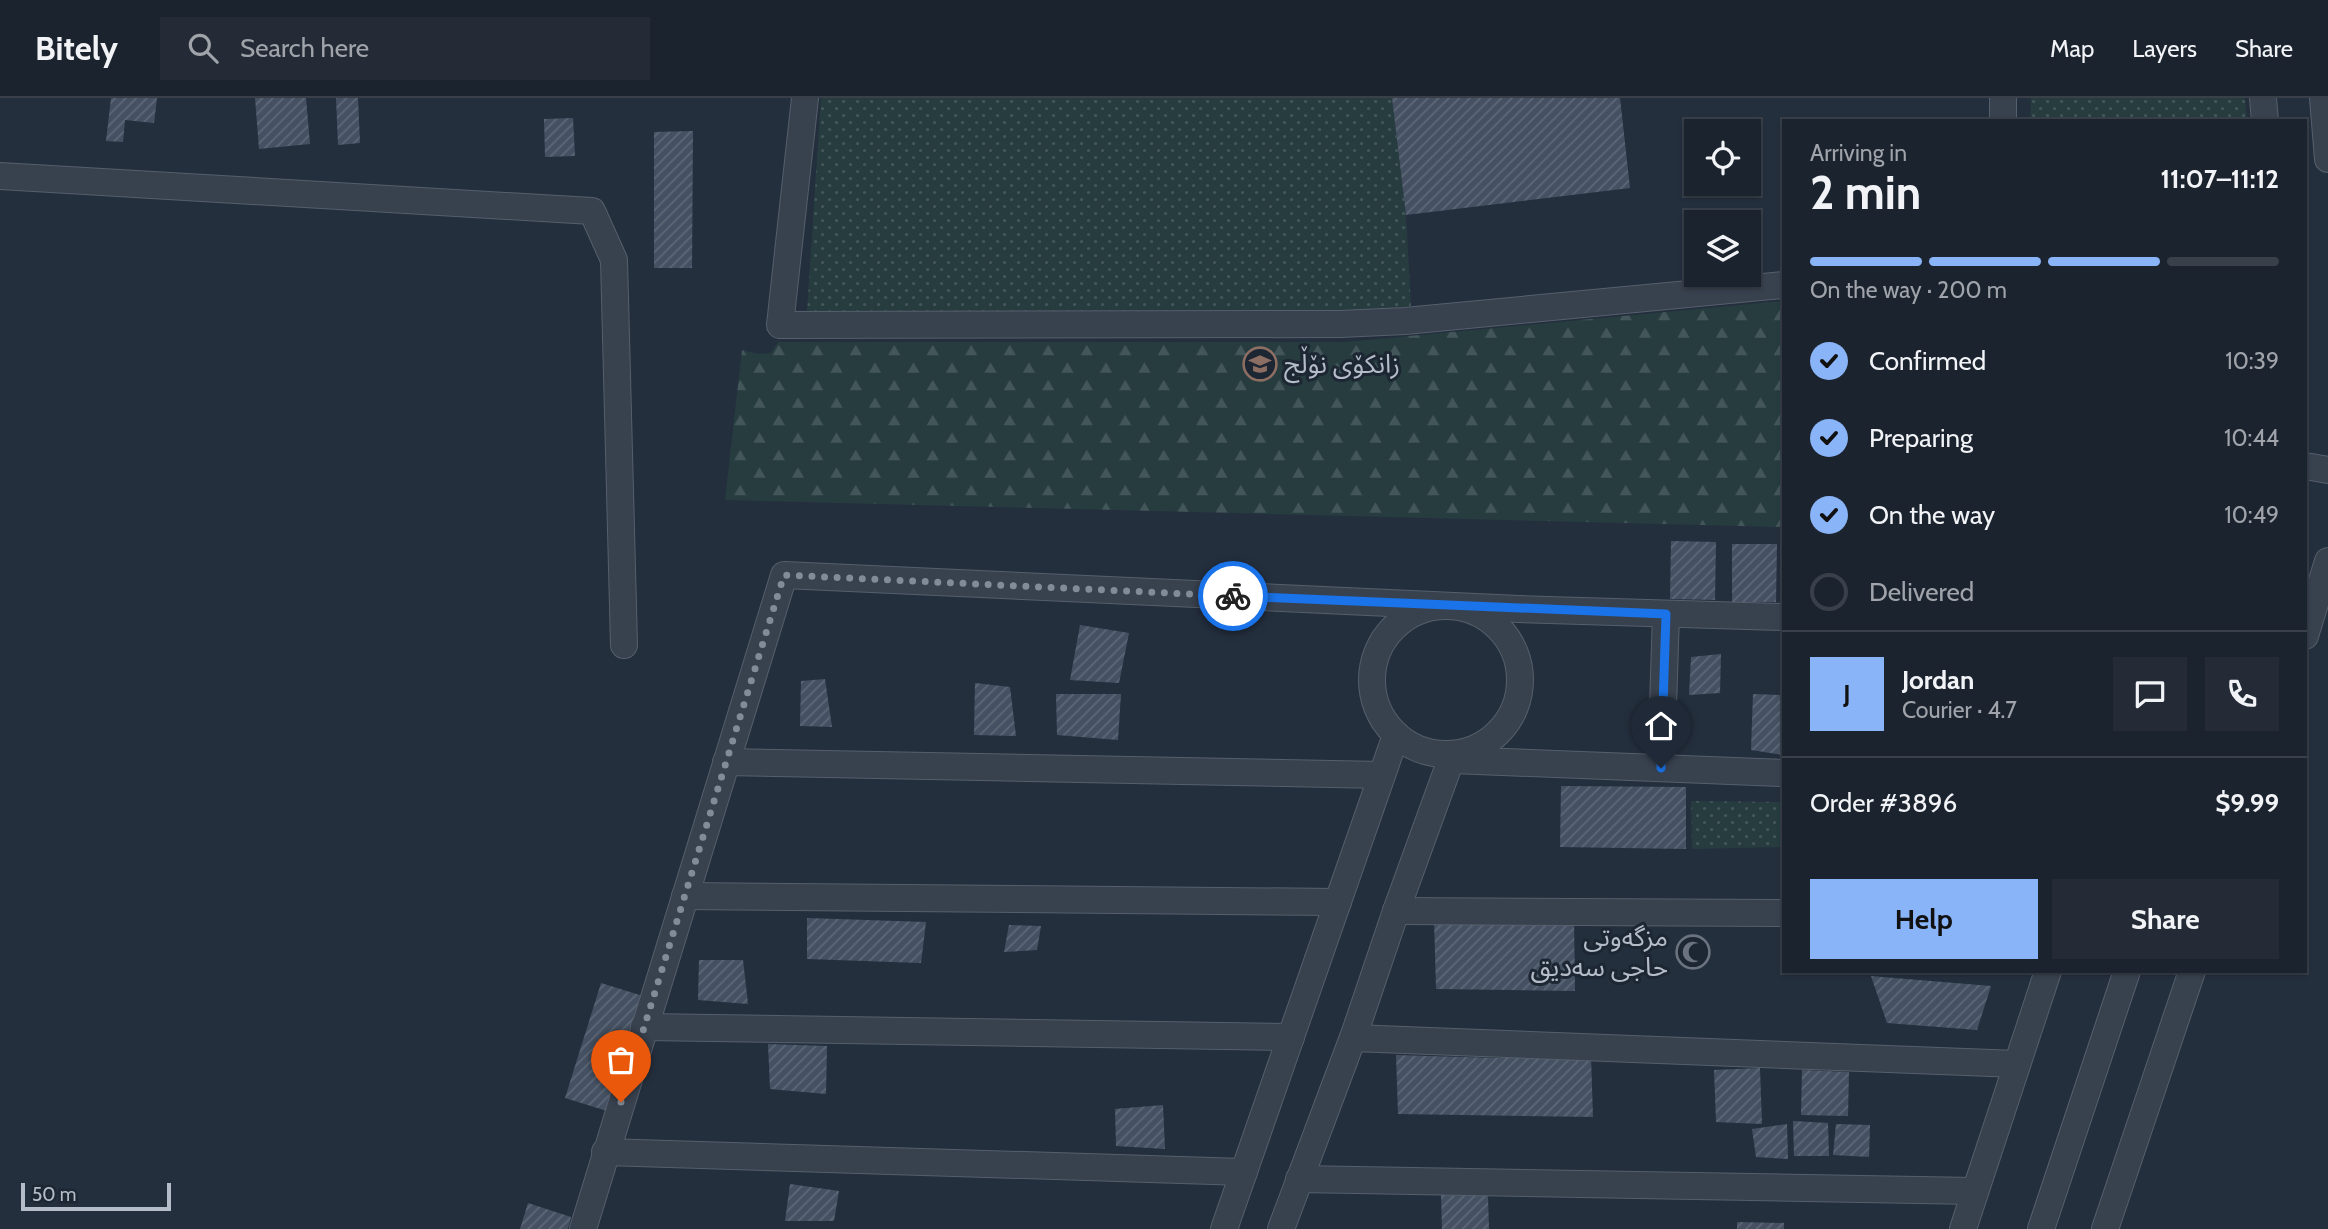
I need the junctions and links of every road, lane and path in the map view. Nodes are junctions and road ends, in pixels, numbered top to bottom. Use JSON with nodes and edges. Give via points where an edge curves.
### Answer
{"nodes":[{"id":1,"x":805,"y":98,"type":"edge"},
{"id":2,"x":2003,"y":98,"type":"edge"},
{"id":3,"x":2263,"y":98,"type":"edge"},
{"id":4,"x":2323,"y":98,"type":"edge"},
{"id":5,"x":2003,"y":119,"type":"edge"},
{"id":6,"x":2265,"y":119,"type":"edge"},
{"id":7,"x":2328,"y":159,"type":"edge"},
{"id":8,"x":0,"y":176,"type":"edge"},
{"id":9,"x":1782,"y":285,"type":"edge"},
{"id":10,"x":2307,"y":466,"type":"edge"},
{"id":11,"x":2328,"y":470,"type":"edge"},
{"id":12,"x":2328,"y":561,"type":"edge"},
{"id":13,"x":2311,"y":595,"type":"edge"},
{"id":14,"x":1457,"y":606,"type":"junction"},
{"id":15,"x":1666,"y":614,"type":"junction"},
{"id":16,"x":1782,"y":617,"type":"edge"},
{"id":17,"x":2307,"y":622,"type":"edge"},
{"id":18,"x":624,"y":645,"type":"dead end"},
{"id":19,"x":1396,"y":735,"type":"junction"},
{"id":20,"x":1452,"y":757,"type":"junction"},
{"id":21,"x":726,"y":762,"type":"junction"},
{"id":22,"x":1661,"y":768,"type":"junction"},
{"id":23,"x":1782,"y":773,"type":"edge"},
{"id":24,"x":1382,"y":775,"type":"junction"},
{"id":25,"x":685,"y":896,"type":"junction"},
{"id":26,"x":1338,"y":902,"type":"junction"},
{"id":27,"x":1396,"y":911,"type":"junction"},
{"id":28,"x":1782,"y":913,"type":"edge"},
{"id":29,"x":2047,"y":973,"type":"edge"},
{"id":30,"x":2126,"y":973,"type":"edge"},
{"id":31,"x":2191,"y":973,"type":"edge"},
{"id":32,"x":644,"y":1027,"type":"junction"},
{"id":33,"x":1291,"y":1037,"type":"junction"},
{"id":34,"x":1353,"y":1038,"type":"junction"},
{"id":35,"x":2017,"y":1063,"type":"junction"},
{"id":36,"x":606,"y":1152,"type":"junction"},
{"id":37,"x":1244,"y":1172,"type":"junction"},
{"id":38,"x":1299,"y":1179,"type":"junction"},
{"id":39,"x":1974,"y":1191,"type":"junction"},
{"id":40,"x":583,"y":1229,"type":"edge"},
{"id":41,"x":1224,"y":1229,"type":"edge"},
{"id":42,"x":1281,"y":1229,"type":"edge"},
{"id":43,"x":1963,"y":1229,"type":"edge"},
{"id":44,"x":2040,"y":1229,"type":"edge"},
{"id":45,"x":2105,"y":1229,"type":"edge"}],
"edges":[{"from":1,"to":9,"type":"street","via":[[780,325],[1340,324]]},
{"from":2,"to":5,"type":"street"},
{"from":3,"to":6,"type":"street"},
{"from":4,"to":7,"type":"street"},
{"from":8,"to":18,"type":"street","via":[[592,211],[614,260]]},
{"from":10,"to":11,"type":"street"},
{"from":12,"to":13,"type":"street"},
{"from":13,"to":17,"type":"street"},
{"from":14,"to":15,"type":"street"},
{"from":14,"to":19,"type":"street","via":[[1434,606],[1411,614],[1392,628],[1379,648],[1372,670],[1373,694],[1381,716]]},
{"from":14,"to":20,"type":"street","via":[[1480,614],[1499,628],[1512,647],[1519,670],[1511,716],[1476,748]]},
{"from":14,"to":21,"type":"street","via":[[784,575]]},
{"from":15,"to":16,"type":"street"},
{"from":15,"to":22,"type":"street"},
{"from":19,"to":20,"type":"street","via":[[1413,747]]},
{"from":19,"to":24,"type":"street"},
{"from":20,"to":22,"type":"street"},
{"from":20,"to":27,"type":"street"},
{"from":21,"to":24,"type":"street"},
{"from":21,"to":25,"type":"street"},
{"from":22,"to":23,"type":"street"},
{"from":24,"to":26,"type":"street"},
{"from":25,"to":26,"type":"street"},
{"from":25,"to":32,"type":"street"},
{"from":26,"to":33,"type":"street"},
{"from":27,"to":28,"type":"street"},
{"from":27,"to":34,"type":"street"},
{"from":29,"to":35,"type":"street"},
{"from":30,"to":44,"type":"street"},
{"from":31,"to":45,"type":"street"},
{"from":32,"to":33,"type":"street"},
{"from":32,"to":36,"type":"street"},
{"from":33,"to":37,"type":"street"},
{"from":34,"to":35,"type":"street"},
{"from":34,"to":38,"type":"street"},
{"from":35,"to":39,"type":"street"},
{"from":36,"to":37,"type":"street"},
{"from":36,"to":40,"type":"street"},
{"from":37,"to":41,"type":"street"},
{"from":38,"to":39,"type":"street"},
{"from":38,"to":42,"type":"street"},
{"from":39,"to":43,"type":"street"}]}
